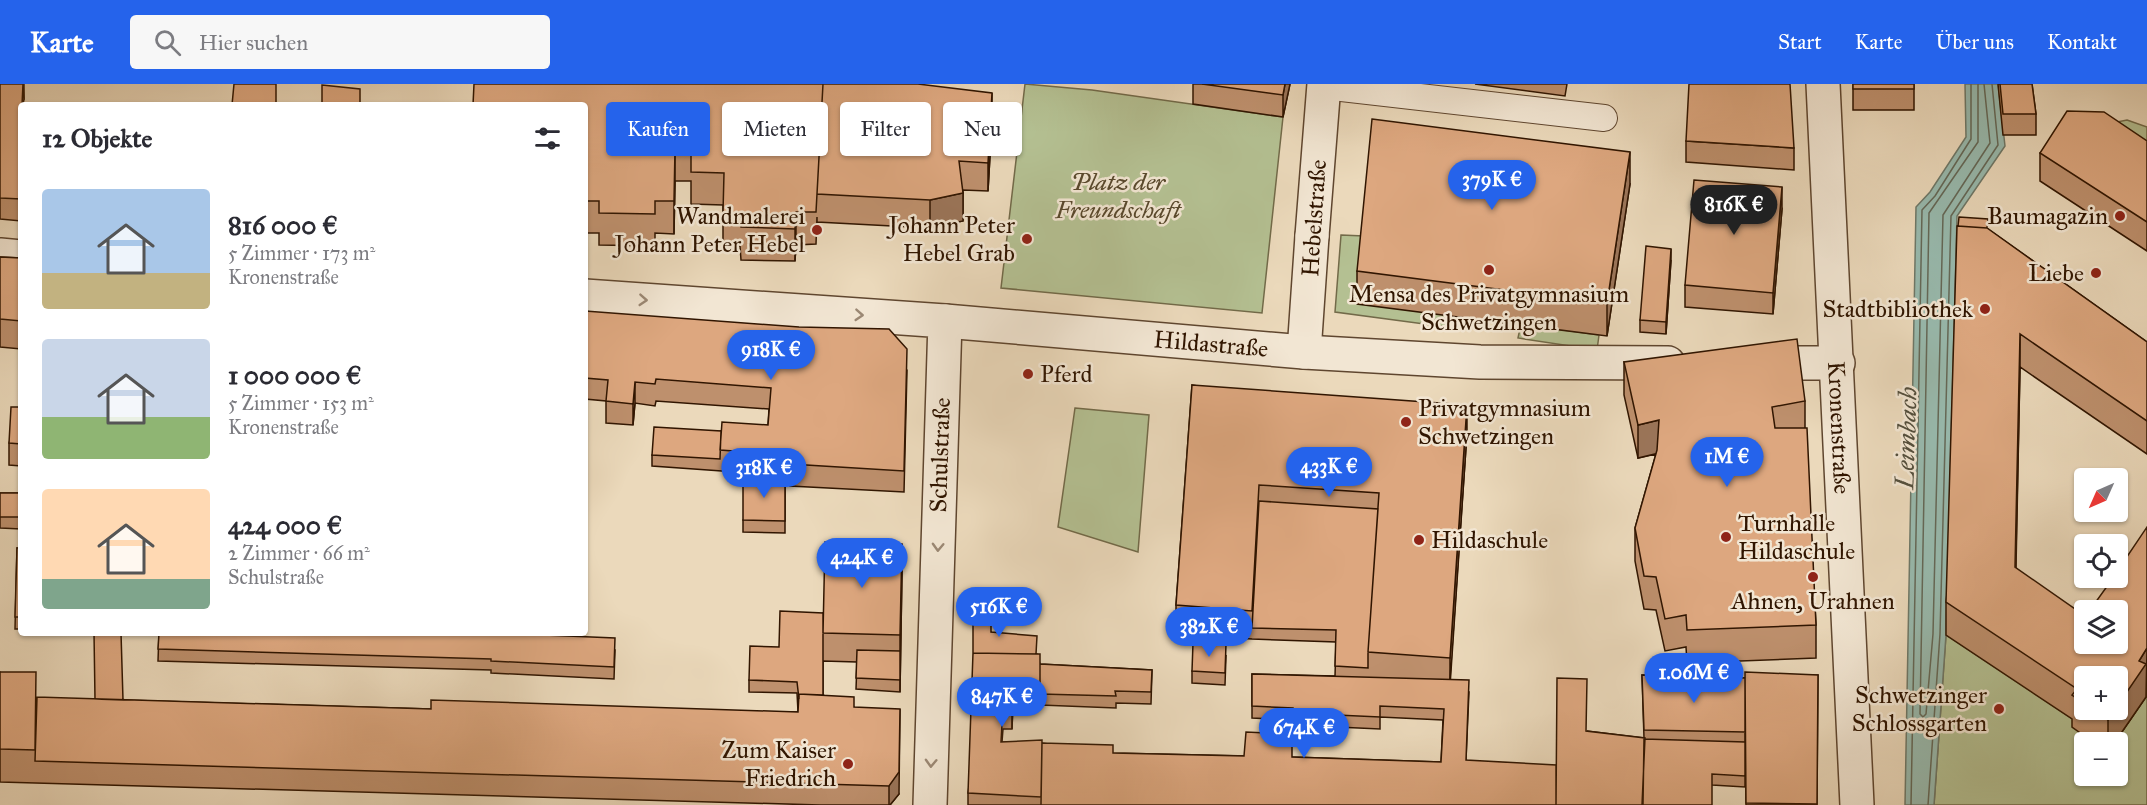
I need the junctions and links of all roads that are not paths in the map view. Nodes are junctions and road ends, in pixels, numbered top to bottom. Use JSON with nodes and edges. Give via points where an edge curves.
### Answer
{"nodes":[{"id":1,"x":1823,"y":84,"type":"edge"},
{"id":2,"x":1324,"y":85,"type":"edge"},
{"id":3,"x":1604,"y":118,"type":"dead end"},
{"id":4,"x":0,"y":255,"type":"edge"},
{"id":5,"x":18,"y":257,"type":"edge"},
{"id":6,"x":588,"y":296,"type":"edge"},
{"id":7,"x":945,"y":321,"type":"junction"},
{"id":8,"x":1304,"y":352,"type":"junction"},
{"id":9,"x":1693,"y":363,"type":"edge"},
{"id":10,"x":1728,"y":363,"type":"edge"},
{"id":11,"x":1838,"y":363,"type":"junction"},
{"id":12,"x":930,"y":805,"type":"edge"},
{"id":13,"x":1857,"y":805,"type":"edge"}],
"edges":[{"from":1,"to":11,"type":"street","name":"Kronenstraße"},
{"from":2,"to":3,"type":"lane"},
{"from":2,"to":8,"type":"street","name":"Hebelstraße"},
{"from":4,"to":5,"type":"street"},
{"from":6,"to":7,"type":"street","name":"Hildastraße","one_way":true},
{"from":7,"to":8,"type":"street","name":"Hildastraße"},
{"from":7,"to":12,"type":"street","name":"Schulstraße","one_way":true},
{"from":8,"to":9,"type":"street","name":"Hildastraße","via":[[1480,362]]},
{"from":10,"to":11,"type":"street"},
{"from":11,"to":13,"type":"street","name":"Kronenstraße"}]}
